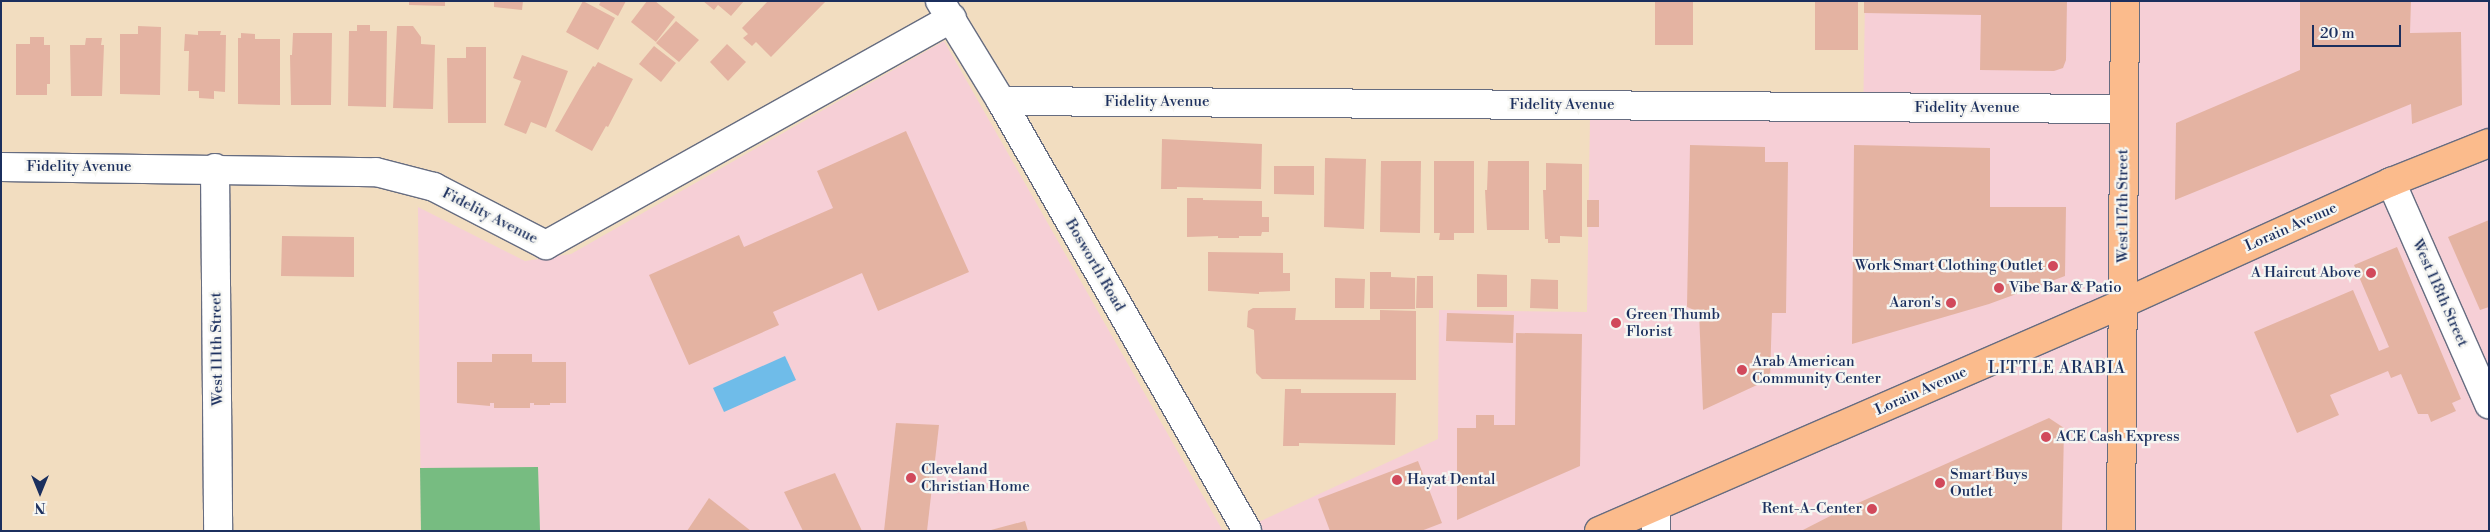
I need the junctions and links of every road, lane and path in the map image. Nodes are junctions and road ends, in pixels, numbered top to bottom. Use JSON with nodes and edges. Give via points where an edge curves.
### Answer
{"nodes":[{"id":1,"x":2124,"y":1,"type":"edge"},
{"id":2,"x":946,"y":9,"type":"edge"},
{"id":3,"x":1001,"y":101,"type":"junction"},
{"id":4,"x":2123,"y":109,"type":"junction"},
{"id":5,"x":2489,"y":143,"type":"edge"},
{"id":6,"x":1,"y":167,"type":"edge"},
{"id":7,"x":215,"y":168,"type":"junction"},
{"id":8,"x":2390,"y":182,"type":"junction"},
{"id":9,"x":2124,"y":303,"type":"junction"},
{"id":10,"x":2489,"y":404,"type":"edge"},
{"id":11,"x":1656,"y":519,"type":"edge"},
{"id":12,"x":218,"y":531,"type":"edge"},
{"id":13,"x":1247,"y":531,"type":"edge"},
{"id":14,"x":1600,"y":531,"type":"edge"},
{"id":15,"x":2121,"y":531,"type":"edge"}],
"edges":[{"from":1,"to":4,"type":"main road","name":"West 117th Street"},
{"from":2,"to":3,"type":"street","name":"Bosworth Road"},
{"from":2,"to":7,"type":"street","name":"Fidelity Avenue","via":[[546,245],[434,187],[376,172]]},
{"from":3,"to":4,"type":"street","name":"Fidelity Avenue"},
{"from":3,"to":13,"type":"street","name":"Bosworth Road"},
{"from":4,"to":9,"type":"main road","name":"West 117th Street"},
{"from":5,"to":8,"type":"main road","name":"Lorain Avenue"},
{"from":6,"to":7,"type":"street","name":"Fidelity Avenue"},
{"from":7,"to":12,"type":"street","name":"West 111th Street"},
{"from":8,"to":9,"type":"main road","name":"Lorain Avenue"},
{"from":8,"to":10,"type":"street","name":"West 118th Street"},
{"from":9,"to":11,"type":"main road","name":"Lorain Avenue"},
{"from":9,"to":15,"type":"main road","name":"West 117th Street"},
{"from":11,"to":14,"type":"main road","name":"Lorain Avenue"}]}
